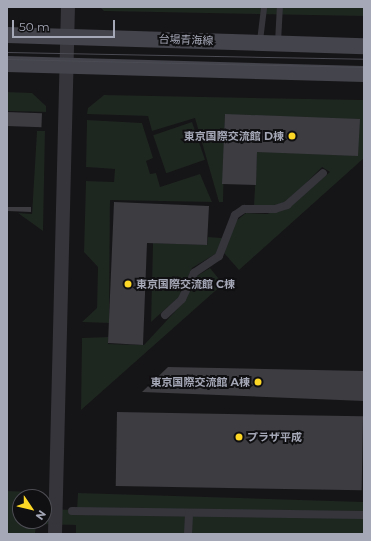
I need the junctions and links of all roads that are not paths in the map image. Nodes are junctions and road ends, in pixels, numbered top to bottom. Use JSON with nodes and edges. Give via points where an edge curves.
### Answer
{"nodes":[{"id":1,"x":68,"y":7,"type":"edge"},
{"id":2,"x":264,"y":7,"type":"edge"},
{"id":3,"x":280,"y":7,"type":"edge"},
{"id":4,"x":7,"y":35,"type":"edge"},
{"id":5,"x":66,"y":36,"type":"junction"},
{"id":6,"x":260,"y":42,"type":"junction"},
{"id":7,"x":278,"y":43,"type":"junction"},
{"id":8,"x":364,"y":46,"type":"edge"},
{"id":9,"x":7,"y":64,"type":"edge"},
{"id":10,"x":65,"y":66,"type":"junction"},
{"id":11,"x":364,"y":74,"type":"edge"},
{"id":12,"x":323,"y":173,"type":"dead end"},
{"id":13,"x":165,"y":315,"type":"dead end"},
{"id":14,"x":72,"y":511,"type":"dead end"},
{"id":15,"x":189,"y":513,"type":"junction"},
{"id":16,"x":364,"y":515,"type":"edge"},
{"id":17,"x":55,"y":534,"type":"edge"},
{"id":18,"x":188,"y":534,"type":"edge"}],
"edges":[{"from":1,"to":5,"type":"street"},
{"from":2,"to":6,"type":"lane"},
{"from":3,"to":7,"type":"lane"},
{"from":4,"to":5,"type":"main road","name":"台場青海線"},
{"from":5,"to":6,"type":"main road","name":"台場青海線"},
{"from":5,"to":10,"type":"street"},
{"from":6,"to":7,"type":"main road","name":"台場青海線"},
{"from":7,"to":8,"type":"main road","name":"台場青海線"},
{"from":9,"to":10,"type":"main road"},
{"from":10,"to":11,"type":"main road"},
{"from":10,"to":17,"type":"street"},
{"from":12,"to":13,"type":"street","via":[[287,205],[275,209],[244,209],[235,215],[219,256],[194,273],[182,300]]},
{"from":14,"to":15,"type":"street"},
{"from":15,"to":16,"type":"street"},
{"from":15,"to":18,"type":"street"}]}
